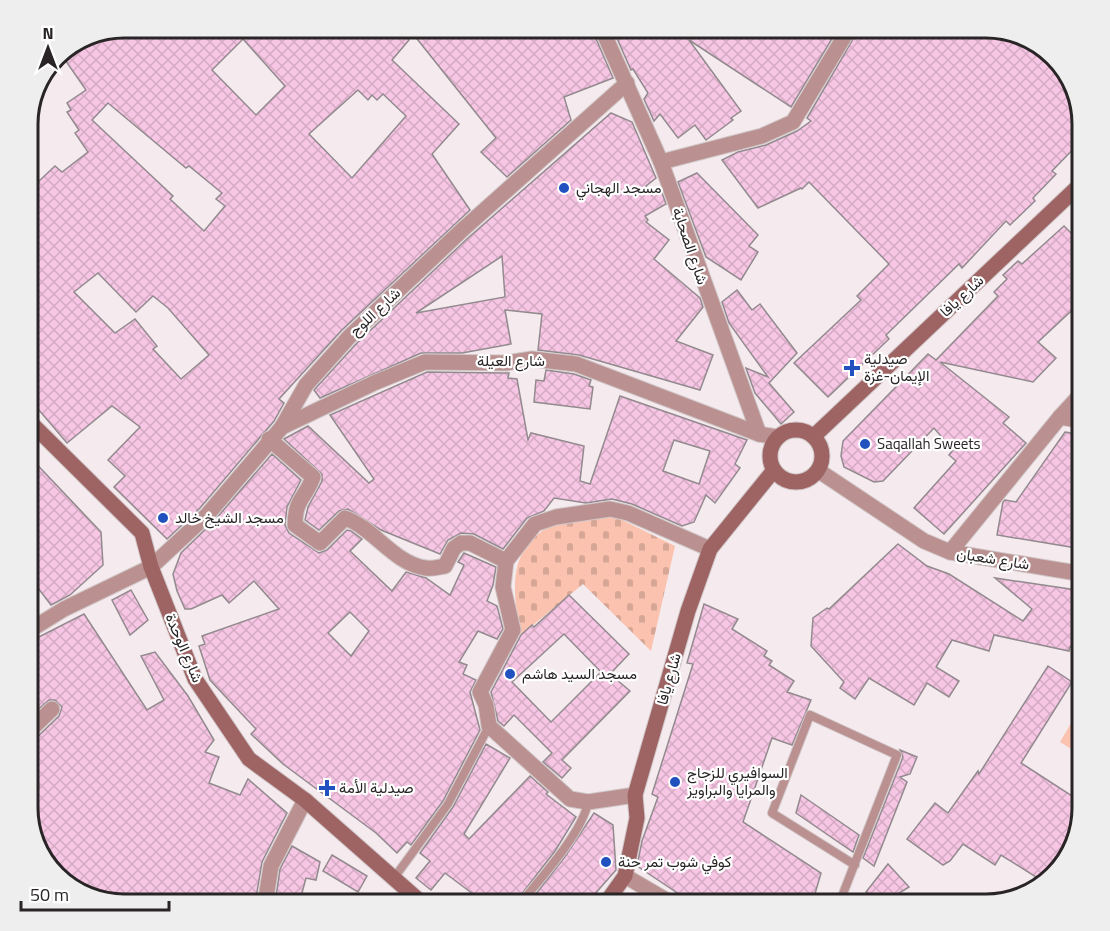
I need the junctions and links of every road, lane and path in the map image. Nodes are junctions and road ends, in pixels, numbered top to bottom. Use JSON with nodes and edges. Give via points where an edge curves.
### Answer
{"nodes":[{"id":1,"x":606,"y":38,"type":"edge"},
{"id":2,"x":843,"y":38,"type":"edge"},
{"id":3,"x":627,"y":83,"type":"junction"},
{"id":4,"x":661,"y":162,"type":"junction"},
{"id":5,"x":1072,"y":192,"type":"edge"},
{"id":6,"x":1072,"y":404,"type":"edge"},
{"id":7,"x":1060,"y":417,"type":"junction"},
{"id":8,"x":1072,"y":419,"type":"edge"},
{"id":9,"x":282,"y":427,"type":"junction"},
{"id":10,"x":38,"y":430,"type":"edge"},
{"id":11,"x":759,"y":434,"type":"junction"},
{"id":12,"x":814,"y":436,"type":"junction"},
{"id":13,"x":777,"y":437,"type":"junction"},
{"id":14,"x":269,"y":439,"type":"junction"},
{"id":15,"x":774,"y":470,"type":"junction"},
{"id":16,"x":819,"y":471,"type":"junction"},
{"id":17,"x":710,"y":549,"type":"junction"},
{"id":18,"x":950,"y":552,"type":"junction"},
{"id":19,"x":506,"y":561,"type":"junction"},
{"id":20,"x":151,"y":567,"type":"junction"},
{"id":21,"x":1072,"y":572,"type":"edge"},
{"id":22,"x":38,"y":625,"type":"edge"},
{"id":23,"x":52,"y":709,"type":"dead end"},
{"id":24,"x":38,"y":722,"type":"edge"},
{"id":25,"x":489,"y":726,"type":"junction"},
{"id":26,"x":635,"y":795,"type":"junction"},
{"id":27,"x":305,"y":800,"type":"junction"},
{"id":28,"x":588,"y":802,"type":"junction"},
{"id":29,"x":855,"y":865,"type":"junction"},
{"id":30,"x":625,"y":876,"type":"junction"},
{"id":31,"x":394,"y":878,"type":"junction"},
{"id":32,"x":267,"y":893,"type":"edge"},
{"id":33,"x":411,"y":893,"type":"edge"},
{"id":34,"x":529,"y":893,"type":"edge"},
{"id":35,"x":612,"y":893,"type":"edge"},
{"id":36,"x":654,"y":893,"type":"edge"},
{"id":37,"x":844,"y":893,"type":"edge"}],
"edges":[{"from":1,"to":3,"type":"street","name":"شارع الصحابة"},
{"from":2,"to":4,"type":"street","via":[[793,122],[762,136]]},
{"from":3,"to":4,"type":"street","name":"شارع الصحابة"},
{"from":3,"to":9,"type":"street","name":"شارع اللوح","via":[[349,337],[306,385]]},
{"from":4,"to":11,"type":"street","name":"شارع الصحابة"},
{"from":5,"to":12,"type":"street","name":"شارع يافا"},
{"from":6,"to":7,"type":"street"},
{"from":7,"to":8,"type":"street"},
{"from":7,"to":18,"type":"street"},
{"from":9,"to":11,"type":"street","name":"شارع العيلة","via":[[424,362],[506,363],[532,359],[576,364]]},
{"from":9,"to":14,"type":"street","name":"شارع اللوح"},
{"from":10,"to":20,"type":"street","name":"شارع الوحدة","via":[[142,533]]},
{"from":11,"to":13,"type":"street","name":"شارع العيلة"},
{"from":12,"to":13,"type":"street","via":[[795,429]]},
{"from":12,"to":16,"type":"street","via":[[822,449]]},
{"from":13,"to":15,"type":"street","via":[[770,453]]},
{"from":14,"to":19,"type":"street","via":[[313,477],[297,502],[295,525],[320,543],[345,518],[356,522],[408,562],[427,568],[445,566],[461,543],[470,543]]},
{"from":14,"to":20,"type":"street","name":"شارع اللوح","via":[[207,515]]},
{"from":15,"to":16,"type":"street","via":[[796,483]]},
{"from":15,"to":17,"type":"street","name":"شارع يافا"},
{"from":16,"to":18,"type":"street","name":"شارع شعبان","via":[[924,541]]},
{"from":17,"to":19,"type":"street","via":[[610,509],[536,524]]},
{"from":17,"to":26,"type":"street","name":"شارع يافا"},
{"from":18,"to":21,"type":"street","name":"شارع شعبان"},
{"from":19,"to":25,"type":"street","via":[[503,587],[513,630],[480,692]]},
{"from":20,"to":22,"type":"street","name":"شارع اللوح"},
{"from":20,"to":27,"type":"street","name":"شارع الوحدة","via":[[195,679],[249,759]]},
{"from":23,"to":24,"type":"street"},
{"from":25,"to":28,"type":"street","via":[[570,799]]},
{"from":25,"to":31,"type":"lane","via":[[448,804]]},
{"from":26,"to":28,"type":"street"},
{"from":26,"to":30,"type":"street","name":"شارع يافا","via":[[636,818]]},
{"from":27,"to":31,"type":"street","name":"شارع الوحدة"},
{"from":27,"to":32,"type":"street","via":[[272,866]]},
{"from":28,"to":34,"type":"lane","via":[[586,813],[558,856]]},
{"from":29,"to":29,"type":"lane","via":[[897,755],[810,715],[772,813]]},
{"from":29,"to":37,"type":"lane"},
{"from":30,"to":35,"type":"street","name":"شارع يافا"},
{"from":30,"to":36,"type":"street"},
{"from":31,"to":33,"type":"street","name":"شارع الوحدة"}]}
